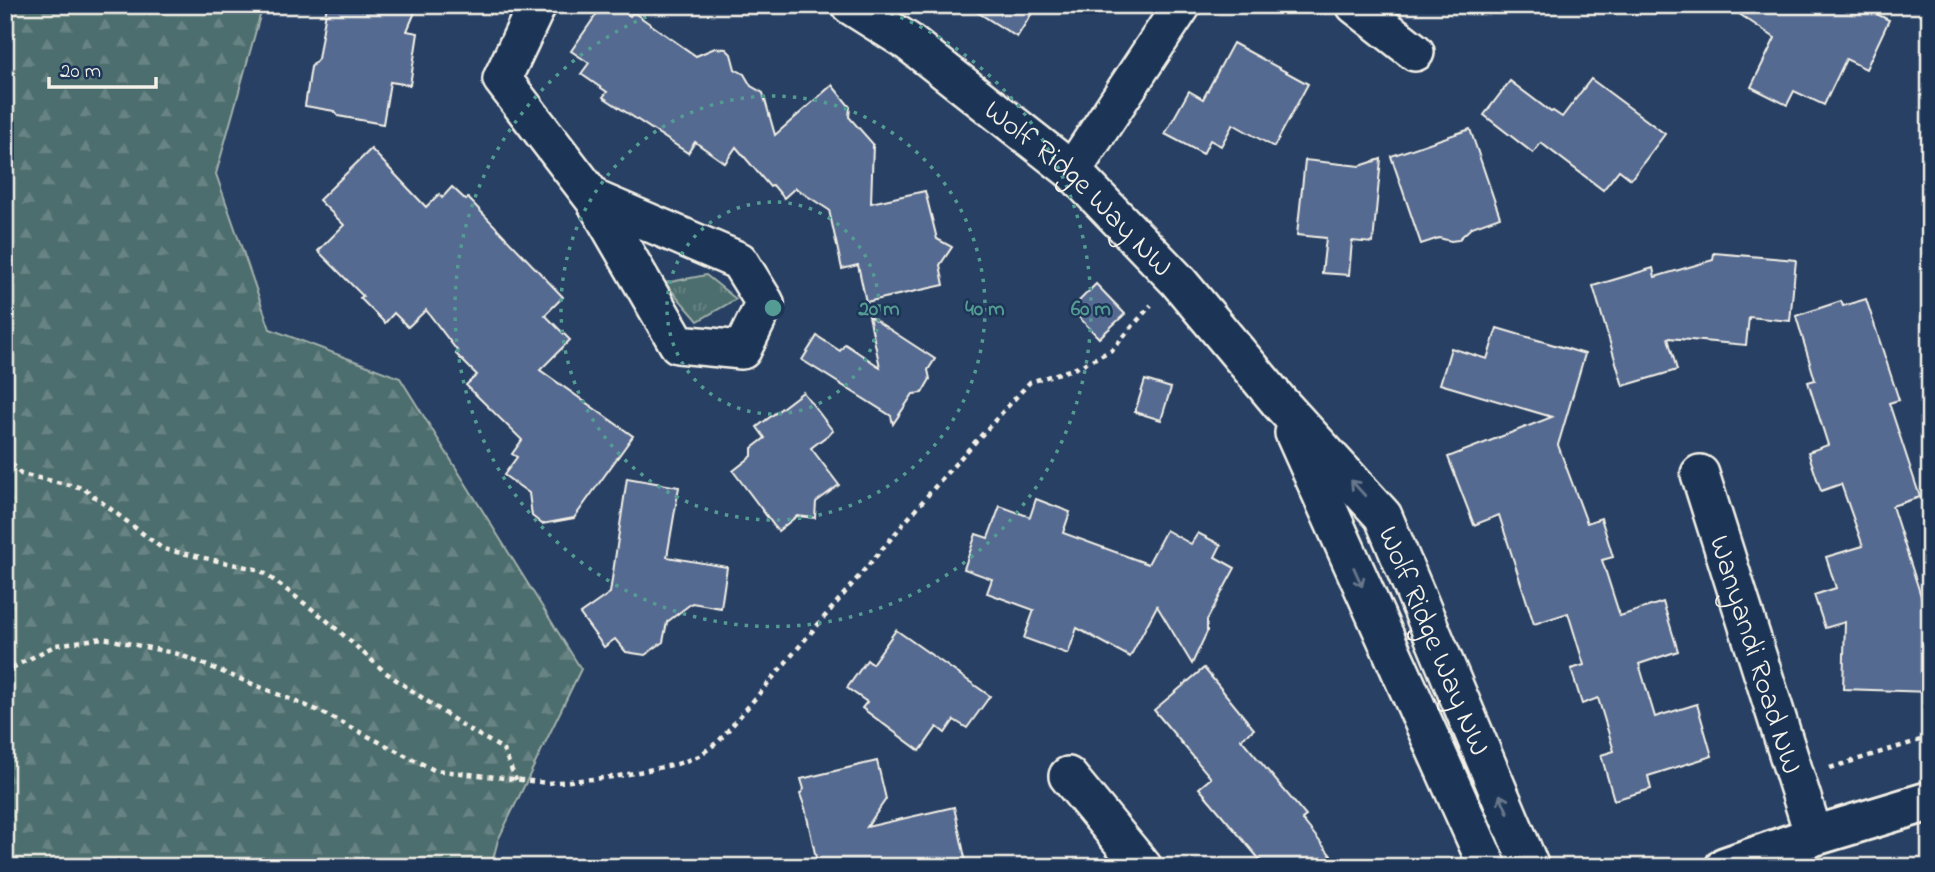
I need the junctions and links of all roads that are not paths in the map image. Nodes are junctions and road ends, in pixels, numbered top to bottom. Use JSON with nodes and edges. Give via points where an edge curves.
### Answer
{"nodes":[{"id":1,"x":537,"y":5,"type":"edge"},
{"id":2,"x":850,"y":5,"type":"edge"},
{"id":3,"x":1182,"y":5,"type":"edge"},
{"id":4,"x":1355,"y":5,"type":"edge"},
{"id":5,"x":1415,"y":52,"type":"dead end"},
{"id":6,"x":1072,"y":171,"type":"junction"},
{"id":7,"x":594,"y":199,"type":"junction"},
{"id":8,"x":1280,"y":403,"type":"junction"},
{"id":9,"x":1700,"y":474,"type":"dead end"},
{"id":10,"x":1068,"y":776,"type":"dead end"},
{"id":11,"x":1930,"y":801,"type":"edge"},
{"id":12,"x":1814,"y":836,"type":"junction"},
{"id":13,"x":1143,"y":867,"type":"edge"},
{"id":14,"x":1488,"y":867,"type":"edge"},
{"id":15,"x":1530,"y":867,"type":"edge"},
{"id":16,"x":1725,"y":867,"type":"edge"}],
"edges":[{"from":1,"to":7,"type":"street","via":[[502,79]]},
{"from":2,"to":6,"type":"street","name":"Wolf Ridge Way NW","via":[[907,41]]},
{"from":3,"to":6,"type":"street"},
{"from":4,"to":5,"type":"street"},
{"from":6,"to":8,"type":"street","name":"Wolf Ridge Way NW","via":[[1178,281]]},
{"from":7,"to":7,"type":"street","via":[[678,344],[742,350],[765,303],[739,261]]},
{"from":8,"to":14,"type":"street","name":"Wolf Ridge Way NW","one_way":true},
{"from":15,"to":8,"type":"street","name":"Wolf Ridge Way NW","one_way":true,"via":[[1383,516]]},
{"from":9,"to":12,"type":"street","name":"Wanyandi Road NW"},
{"from":10,"to":13,"type":"street"},
{"from":11,"to":12,"type":"street"},
{"from":12,"to":16,"type":"street"}]}
